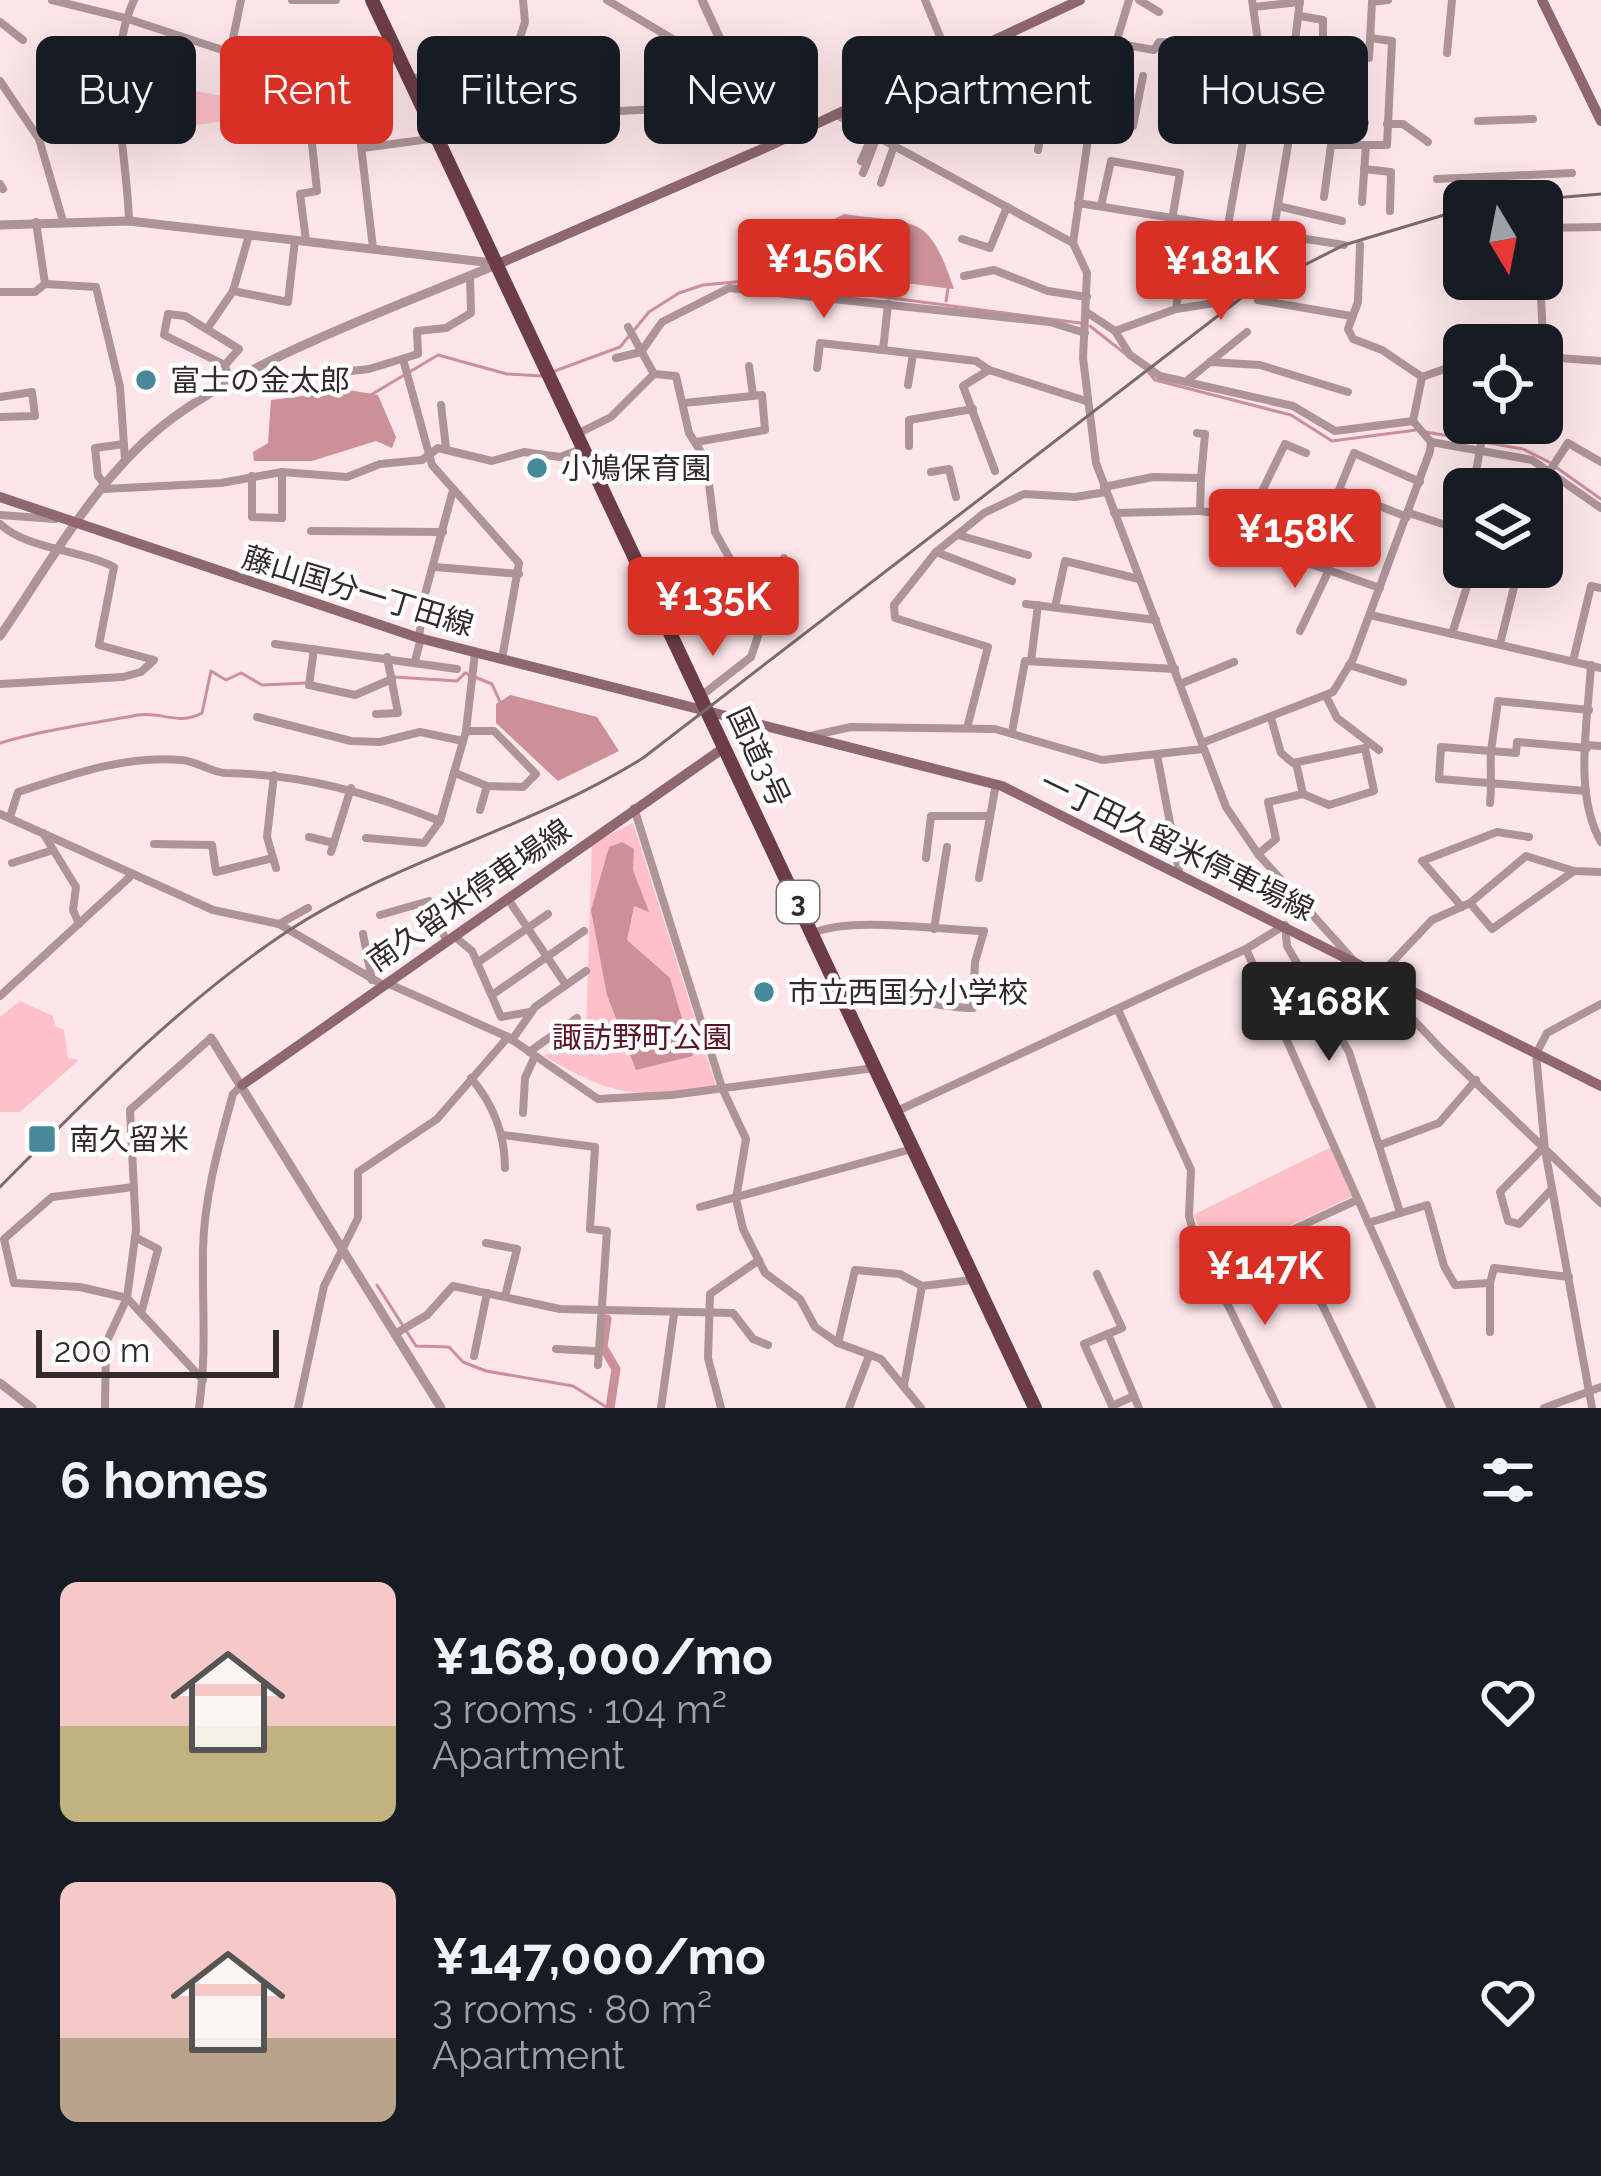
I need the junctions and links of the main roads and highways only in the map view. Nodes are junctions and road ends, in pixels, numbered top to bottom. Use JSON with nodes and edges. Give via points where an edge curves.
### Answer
{"nodes":[{"id":1,"x":372,"y":0,"type":"edge"},
{"id":2,"x":1080,"y":0,"type":"edge"},
{"id":3,"x":1542,"y":0,"type":"edge"},
{"id":4,"x":1601,"y":121,"type":"edge"},
{"id":5,"x":498,"y":264,"type":"junction"},
{"id":6,"x":0,"y":497,"type":"edge"},
{"id":7,"x":708,"y":712,"type":"junction"},
{"id":8,"x":725,"y":747,"type":"junction"},
{"id":9,"x":242,"y":1085,"type":"road end"},
{"id":10,"x":1601,"y":1086,"type":"edge"},
{"id":11,"x":1035,"y":1408,"type":"edge"}],
"edges":[{"from":1,"to":5,"type":"highway","name":"国道3号","number":"3"},
{"from":2,"to":5,"type":"main road"},
{"from":3,"to":4,"type":"main road"},
{"from":5,"to":7,"type":"highway","name":"国道3号","number":"3"},
{"from":6,"to":7,"type":"main road","name":"藤山国分一丁田線","via":[[420,638]]},
{"from":7,"to":8,"type":"highway","name":"国道3号","number":"3"},
{"from":7,"to":10,"type":"main road","name":"一丁田久留米停車場線","via":[[996,784]]},
{"from":8,"to":9,"type":"main road","name":"南久留米停車場線"},
{"from":8,"to":11,"type":"highway","name":"国道3号","number":"3"}]}
